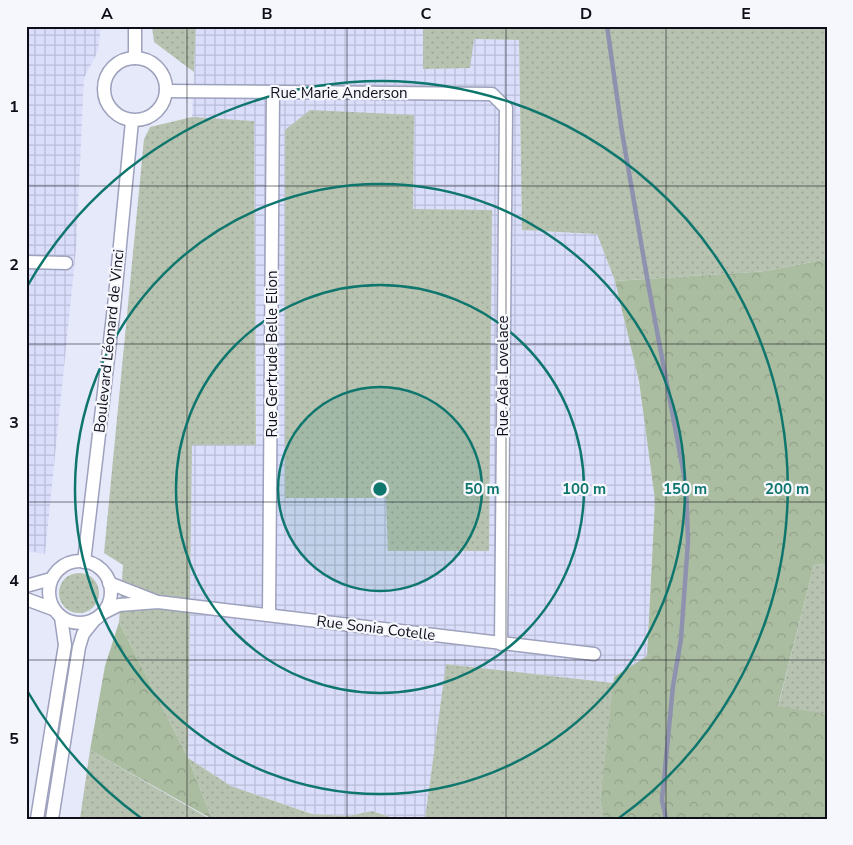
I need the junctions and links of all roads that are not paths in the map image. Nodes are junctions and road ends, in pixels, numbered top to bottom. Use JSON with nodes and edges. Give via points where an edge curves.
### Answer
{"nodes":[{"id":1,"x":135,"y":26,"type":"edge"},
{"id":2,"x":135,"y":58,"type":"junction"},
{"id":3,"x":166,"y":91,"type":"junction"},
{"id":4,"x":273,"y":93,"type":"junction"},
{"id":5,"x":506,"y":108,"type":"joint"},
{"id":6,"x":132,"y":120,"type":"junction"},
{"id":7,"x":26,"y":262,"type":"edge"},
{"id":8,"x":66,"y":264,"type":"dead end"},
{"id":9,"x":84,"y":562,"type":"junction"},
{"id":10,"x":51,"y":579,"type":"junction"},
{"id":11,"x":109,"y":583,"type":"junction"},
{"id":12,"x":26,"y":586,"type":"edge"},
{"id":13,"x":26,"y":599,"type":"edge"},
{"id":14,"x":158,"y":602,"type":"junction"},
{"id":15,"x":57,"y":613,"type":"junction"},
{"id":16,"x":270,"y":614,"type":"junction"},
{"id":17,"x":99,"y":616,"type":"junction"},
{"id":18,"x":501,"y":644,"type":"junction"},
{"id":19,"x":594,"y":654,"type":"dead end"},
{"id":20,"x":37,"y":819,"type":"edge"},
{"id":21,"x":52,"y":819,"type":"edge"}],
"edges":[{"from":1,"to":2,"type":"street"},
{"from":2,"to":3,"type":"street","via":[[158,68]]},
{"from":2,"to":6,"type":"street","via":[[126,59],[112,68],[104,84],[105,101],[110,108],[124,119]]},
{"from":3,"to":4,"type":"street","name":"Rue Marie Anderson"},
{"from":3,"to":6,"type":"street","via":[[158,110],[146,118]]},
{"from":4,"to":5,"type":"street","name":"Rue Marie Anderson","via":[[492,94]]},
{"from":4,"to":16,"type":"street","name":"Rue Gertrude Belle Elion"},
{"from":5,"to":18,"type":"street","name":"Rue Ada Lovelace"},
{"from":6,"to":9,"type":"street","name":"Boulevard Léonard de Vinci"},
{"from":7,"to":8,"type":"street"},
{"from":9,"to":10,"type":"street","via":[[65,565]]},
{"from":9,"to":11,"type":"street","via":[[99,569]]},
{"from":10,"to":12,"type":"street"},
{"from":10,"to":15,"type":"street","via":[[49,599]]},
{"from":11,"to":14,"type":"street"},
{"from":11,"to":17,"type":"street","via":[[111,594]]},
{"from":13,"to":15,"type":"street"},
{"from":14,"to":16,"type":"street","name":"Rue Sonia Cotelle"},
{"from":14,"to":17,"type":"street","via":[[119,606]]},
{"from":15,"to":17,"type":"street","via":[[78,623]]},
{"from":15,"to":20,"type":"street","via":[[65,644]]},
{"from":16,"to":18,"type":"street","name":"Rue Sonia Cotelle"},
{"from":17,"to":21,"type":"street","via":[[83,634],[79,647]]},
{"from":18,"to":19,"type":"street","name":"Rue Sonia Cotelle"}]}
